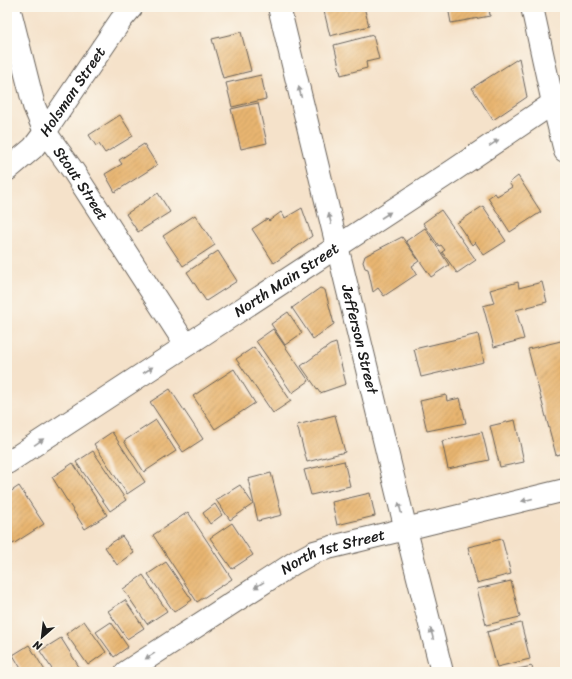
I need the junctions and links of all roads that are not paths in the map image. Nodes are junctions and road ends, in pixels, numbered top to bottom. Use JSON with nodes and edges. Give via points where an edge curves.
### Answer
{"nodes":[{"id":1,"x":9,"y":7,"type":"edge"},
{"id":2,"x":132,"y":7,"type":"edge"},
{"id":3,"x":279,"y":7,"type":"edge"},
{"id":4,"x":532,"y":7,"type":"edge"},
{"id":5,"x":559,"y":99,"type":"edge"},
{"id":6,"x":45,"y":132,"type":"junction"},
{"id":7,"x":565,"y":151,"type":"edge"},
{"id":8,"x":7,"y":170,"type":"edge"},
{"id":9,"x":337,"y":247,"type":"junction"},
{"id":10,"x":186,"y":345,"type":"junction"},
{"id":11,"x":7,"y":463,"type":"edge"},
{"id":12,"x":565,"y":490,"type":"edge"},
{"id":13,"x":406,"y":530,"type":"junction"},
{"id":14,"x":126,"y":672,"type":"edge"},
{"id":15,"x":442,"y":672,"type":"edge"}],
"edges":[{"from":1,"to":6,"type":"street","name":"Stout Street","via":[[34,106]]},
{"from":2,"to":6,"type":"street","name":"Holsman Street"},
{"from":9,"to":3,"type":"street","name":"Jefferson Street","one_way":true},
{"from":4,"to":5,"type":"street"},
{"from":5,"to":7,"type":"street"},
{"from":9,"to":5,"type":"street","name":"North Main Street","one_way":true},
{"from":6,"to":8,"type":"street","name":"Holsman Street","via":[[32,148]]},
{"from":6,"to":10,"type":"street","name":"Stout Street","via":[[74,172]]},
{"from":9,"to":10,"type":"street","name":"North Main Street"},
{"from":13,"to":9,"type":"street","name":"Jefferson Street","one_way":true},
{"from":11,"to":10,"type":"street","name":"North Main Street","one_way":true},
{"from":12,"to":13,"type":"street","name":"North 1st Street","one_way":true},
{"from":13,"to":14,"type":"street","name":"North 1st Street","one_way":true,"via":[[314,552]]},
{"from":15,"to":13,"type":"street","name":"Jefferson Street","one_way":true}]}
